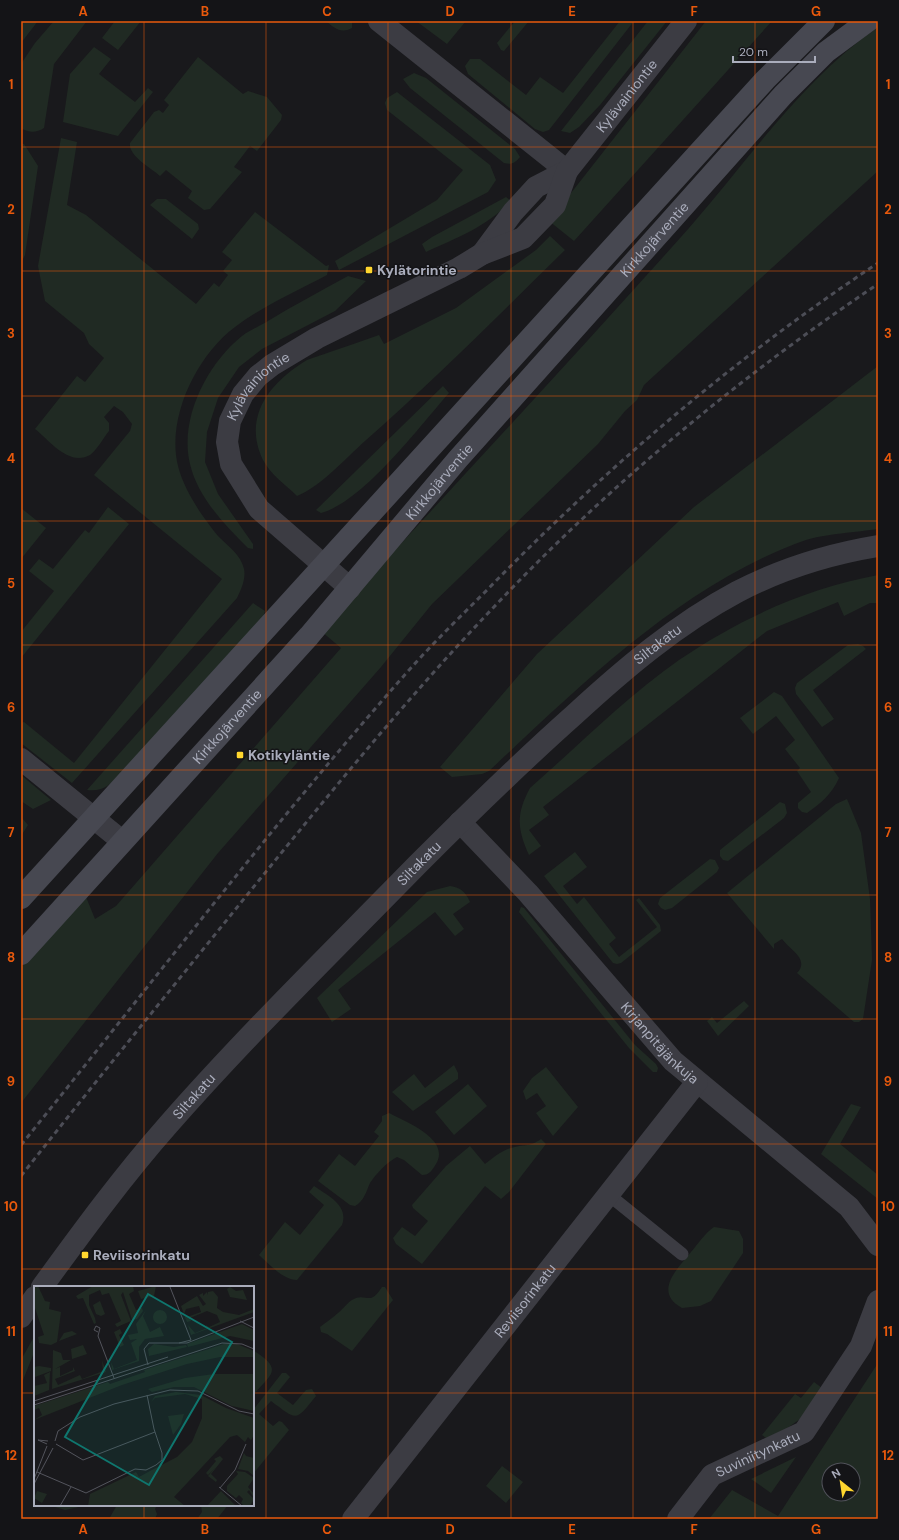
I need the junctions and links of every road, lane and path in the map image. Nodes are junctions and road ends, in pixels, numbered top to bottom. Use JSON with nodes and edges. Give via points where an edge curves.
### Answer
{"nodes":[{"id":1,"x":379,"y":21,"type":"edge"},
{"id":2,"x":686,"y":21,"type":"edge"},
{"id":3,"x":824,"y":21,"type":"edge"},
{"id":4,"x":868,"y":21,"type":"edge"},
{"id":5,"x":567,"y":171,"type":"junction"},
{"id":6,"x":878,"y":546,"type":"edge"},
{"id":7,"x":323,"y":565,"type":"junction"},
{"id":8,"x":350,"y":588,"type":"junction"},
{"id":9,"x":21,"y":758,"type":"edge"},
{"id":10,"x":93,"y":818,"type":"junction"},
{"id":11,"x":460,"y":822,"type":"junction"},
{"id":12,"x":122,"y":841,"type":"junction"},
{"id":13,"x":21,"y":898,"type":"edge"},
{"id":14,"x":21,"y":954,"type":"edge"},
{"id":15,"x":697,"y":1082,"type":"junction"},
{"id":16,"x":609,"y":1195,"type":"junction"},
{"id":17,"x":878,"y":1245,"type":"edge"},
{"id":18,"x":682,"y":1254,"type":"dead end"},
{"id":19,"x":43,"y":1286,"type":"edge"},
{"id":20,"x":34,"y":1298,"type":"edge"},
{"id":21,"x":878,"y":1301,"type":"edge"},
{"id":22,"x":21,"y":1317,"type":"edge"},
{"id":23,"x":353,"y":1519,"type":"edge"},
{"id":24,"x":678,"y":1519,"type":"edge"}],
"edges":[{"from":1,"to":5,"type":"street"},
{"from":2,"to":5,"type":"street","name":"Kylävainiontie"},
{"from":3,"to":7,"type":"main road","name":"Kirkkojärventie","via":[[765,80]]},
{"from":4,"to":8,"type":"main road","name":"Kirkkojärventie","via":[[826,52],[783,95],[469,447]]},
{"from":5,"to":7,"type":"street","name":"Kylävainiontie","via":[[536,187],[513,212],[482,254],[459,268],[317,338],[272,364],[243,394],[230,421],[227,442],[231,464],[259,509]]},
{"from":6,"to":11,"type":"street","name":"Siltakatu","via":[[794,567],[738,591],[688,622],[625,668]]},
{"from":7,"to":8,"type":"street","name":"Kylävainiontie"},
{"from":7,"to":10,"type":"main road","name":"Kirkkojärventie"},
{"from":8,"to":12,"type":"main road","name":"Kirkkojärventie"},
{"from":9,"to":10,"type":"street"},
{"from":10,"to":12,"type":"street"},
{"from":10,"to":13,"type":"main road","name":"Kirkkojärventie"},
{"from":11,"to":15,"type":"street","name":"Kirjanpitäjänkuja","via":[[528,893],[673,1061]]},
{"from":11,"to":19,"type":"street","name":"Siltakatu","via":[[238,1048],[166,1127],[82,1231]]},
{"from":12,"to":14,"type":"main road","name":"Kirkkojärventie"},
{"from":15,"to":16,"type":"street","name":"Reviisorinkatu"},
{"from":15,"to":17,"type":"street","name":"Kirjanpitäjänkuja","via":[[850,1207]]},
{"from":16,"to":18,"type":"lane"},
{"from":16,"to":23,"type":"street","name":"Reviisorinkatu"},
{"from":20,"to":22,"type":"street"},
{"from":21,"to":24,"type":"street","name":"Suviniitynkatu","via":[[861,1346],[804,1432],[712,1475]]}]}
